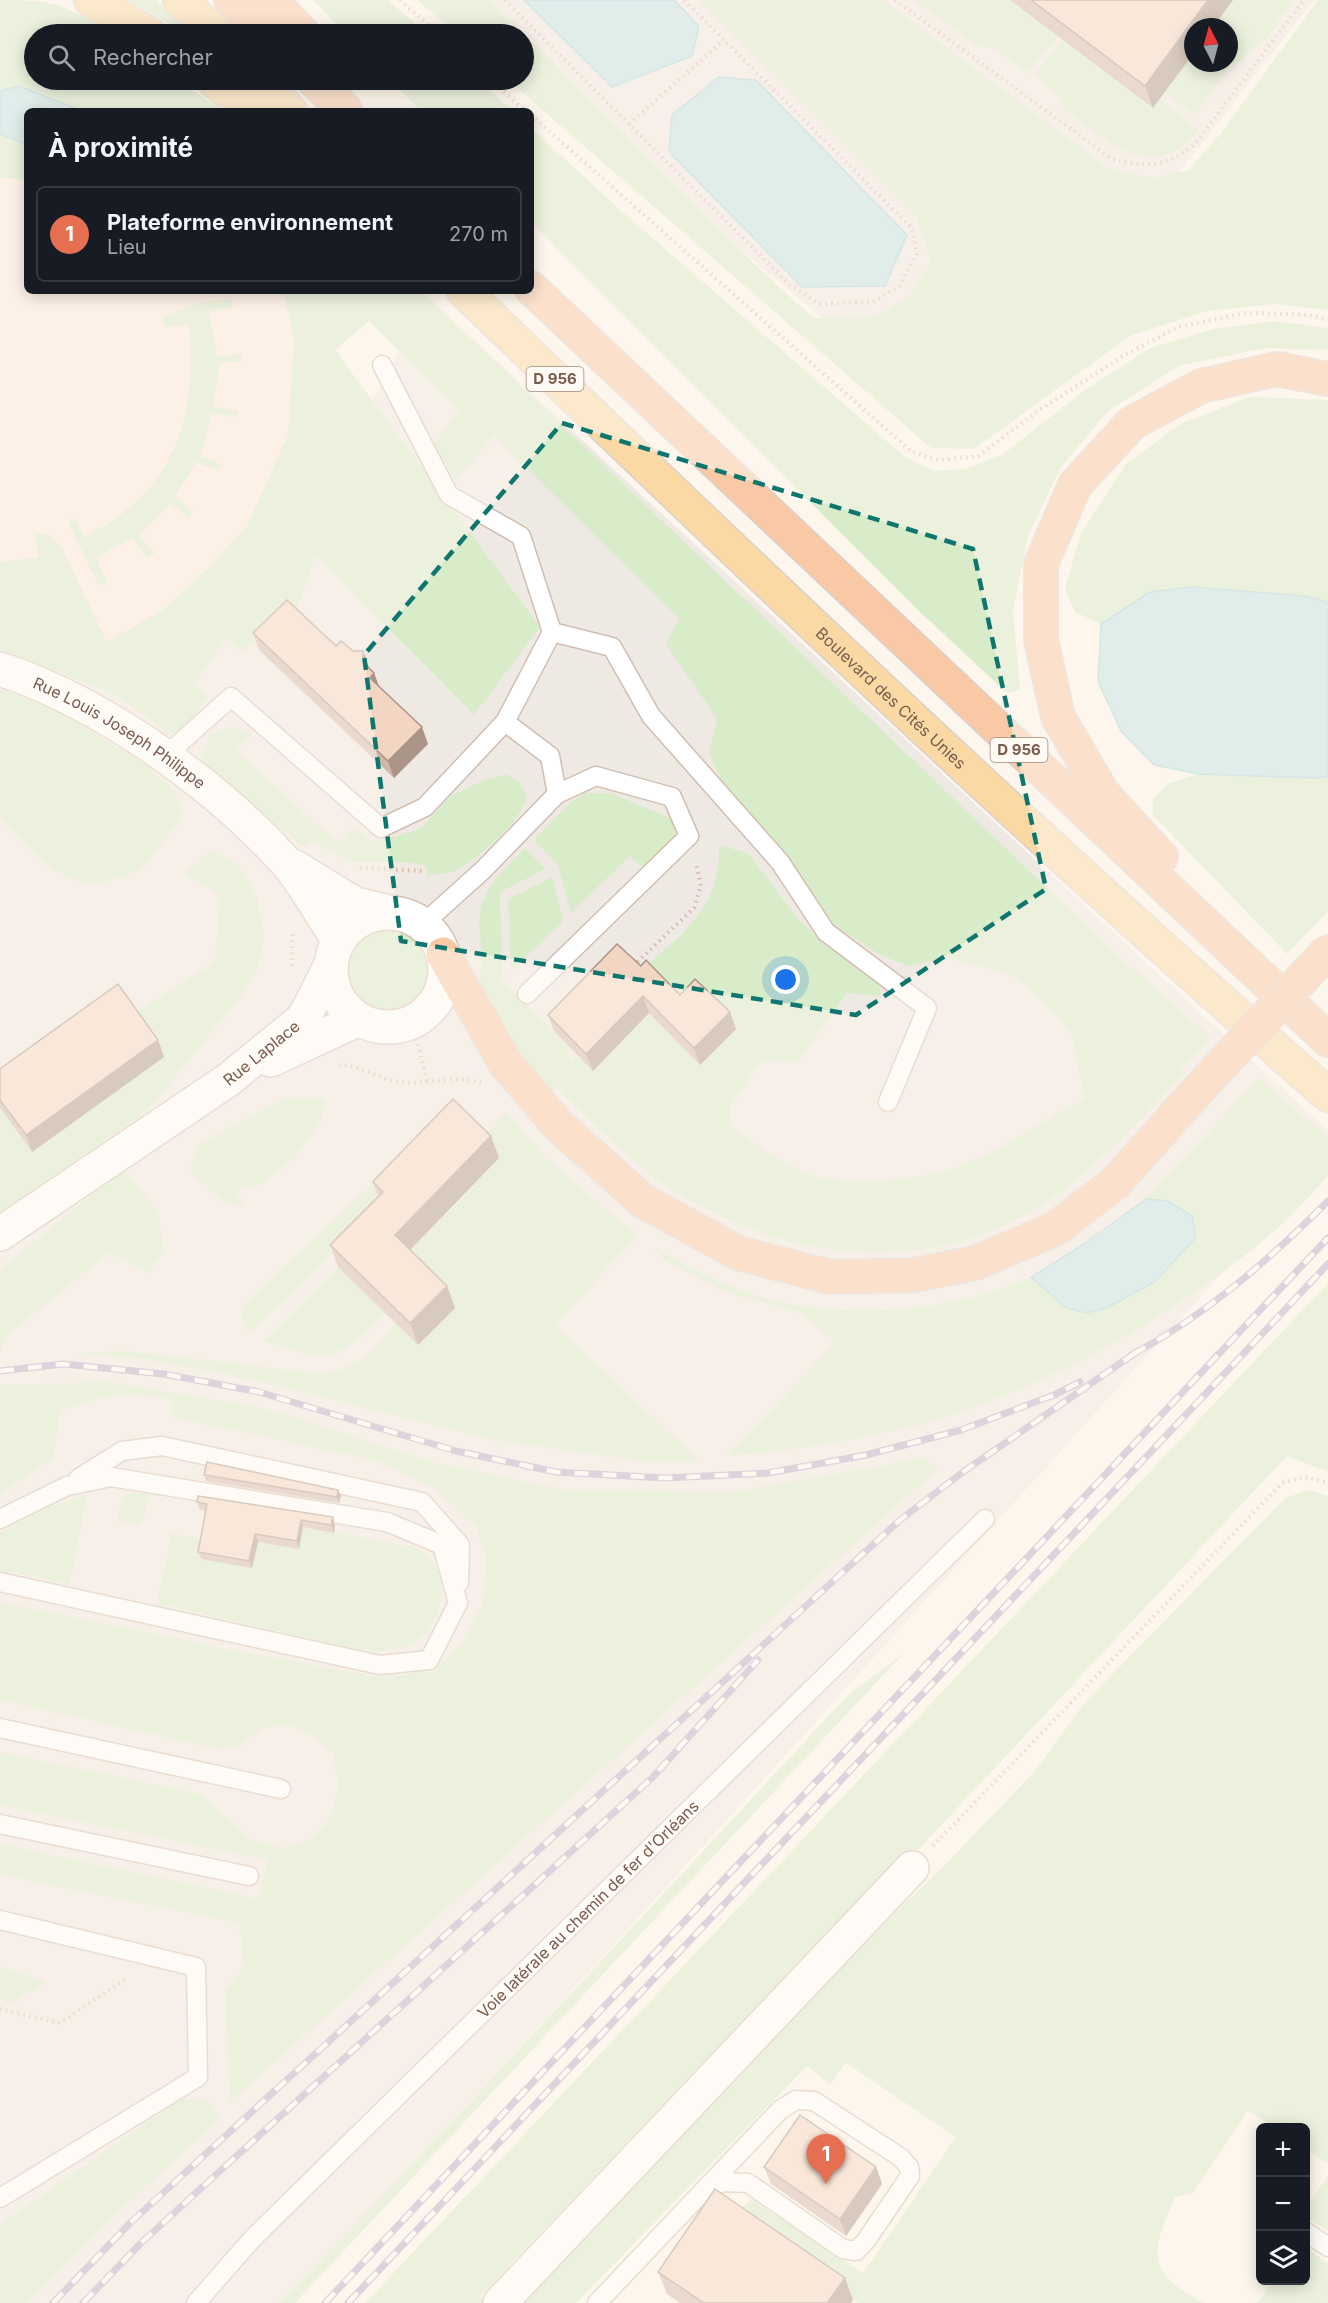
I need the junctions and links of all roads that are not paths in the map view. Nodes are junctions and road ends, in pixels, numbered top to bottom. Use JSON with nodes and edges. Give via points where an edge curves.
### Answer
{"nodes":[{"id":1,"x":91,"y":0,"type":"edge"},
{"id":2,"x":180,"y":0,"type":"edge"},
{"id":3,"x":231,"y":0,"type":"edge"},
{"id":4,"x":271,"y":0,"type":"edge"},
{"id":5,"x":132,"y":24,"type":"edge"},
{"id":6,"x":205,"y":24,"type":"edge"},
{"id":7,"x":256,"y":24,"type":"edge"},
{"id":8,"x":294,"y":24,"type":"edge"},
{"id":9,"x":226,"y":90,"type":"edge"},
{"id":10,"x":270,"y":90,"type":"edge"},
{"id":11,"x":324,"y":90,"type":"edge"},
{"id":12,"x":345,"y":90,"type":"edge"},
{"id":13,"x":250,"y":108,"type":"edge"},
{"id":14,"x":287,"y":108,"type":"edge"},
{"id":15,"x":343,"y":108,"type":"edge"},
{"id":16,"x":358,"y":108,"type":"edge"},
{"id":17,"x":534,"y":291,"type":"edge"},
{"id":18,"x":467,"y":294,"type":"edge"},
{"id":19,"x":382,"y":365,"type":"dead end"},
{"id":20,"x":1328,"y":379,"type":"edge"},
{"id":21,"x":552,"y":632,"type":"junction"},
{"id":22,"x":0,"y":669,"type":"edge"},
{"id":23,"x":505,"y":722,"type":"junction"},
{"id":24,"x":164,"y":757,"type":"junction"},
{"id":25,"x":557,"y":794,"type":"junction"},
{"id":26,"x":286,"y":862,"type":"junction"},
{"id":27,"x":389,"y":912,"type":"junction"},
{"id":28,"x":423,"y":924,"type":"junction"},
{"id":29,"x":1328,"y":951,"type":"edge"},
{"id":30,"x":334,"y":953,"type":"junction"},
{"id":31,"x":443,"y":954,"type":"junction"},
{"id":32,"x":527,"y":994,"type":"dead end"},
{"id":33,"x":358,"y":1019,"type":"junction"},
{"id":34,"x":1328,"y":1040,"type":"edge"},
{"id":35,"x":228,"y":1080,"type":"junction"},
{"id":36,"x":1328,"y":1095,"type":"edge"},
{"id":37,"x":888,"y":1102,"type":"dead end"},
{"id":38,"x":0,"y":1234,"type":"edge"},
{"id":39,"x":67,"y":1486,"type":"junction"},
{"id":40,"x":0,"y":1519,"type":"edge"},
{"id":41,"x":985,"y":1519,"type":"dead end"},
{"id":42,"x":0,"y":1582,"type":"edge"},
{"id":43,"x":458,"y":1603,"type":"junction"},
{"id":44,"x":0,"y":1728,"type":"edge"},
{"id":45,"x":281,"y":1789,"type":"dead end"},
{"id":46,"x":0,"y":1824,"type":"edge"},
{"id":47,"x":912,"y":1868,"type":"road end"},
{"id":48,"x":249,"y":1876,"type":"dead end"},
{"id":49,"x":0,"y":1920,"type":"edge"},
{"id":50,"x":706,"y":2188,"type":"junction"},
{"id":51,"x":0,"y":2198,"type":"edge"},
{"id":52,"x":1310,"y":2235,"type":"edge"},
{"id":53,"x":1328,"y":2247,"type":"edge"},
{"id":54,"x":196,"y":2303,"type":"edge"},
{"id":55,"x":500,"y":2303,"type":"edge"},
{"id":56,"x":597,"y":2303,"type":"edge"}],
"edges":[{"from":1,"to":5,"type":"main road"},
{"from":2,"to":6,"type":"main road"},
{"from":3,"to":7,"type":"highway"},
{"from":4,"to":8,"type":"highway"},
{"from":9,"to":13,"type":"main road"},
{"from":10,"to":14,"type":"main road"},
{"from":11,"to":15,"type":"highway"},
{"from":12,"to":16,"type":"highway"},
{"from":17,"to":34,"type":"highway","number":"D 956"},
{"from":18,"to":36,"type":"main road","name":"Boulevard des Cités Unies","number":"D 956","via":[[1123,915]]},
{"from":19,"to":21,"type":"lane","via":[[449,495],[521,536]]},
{"from":20,"to":34,"type":"highway","via":[[1276,369],[1201,386],[1132,423],[1075,485],[1041,564],[1041,640],[1058,717],[1104,794]]},
{"from":21,"to":23,"type":"lane"},
{"from":21,"to":37,"type":"lane","via":[[612,647],[651,716],[780,862],[826,932],[927,1008]]},
{"from":22,"to":24,"type":"street","name":"Rue Louis Joseph Philippe","via":[[88,706]]},
{"from":23,"to":24,"type":"lane","via":[[425,807],[381,828],[231,697]]},
{"from":23,"to":25,"type":"lane","via":[[550,756]]},
{"from":24,"to":26,"type":"street","name":"Rue Louis Joseph Philippe","via":[[233,810]]},
{"from":25,"to":28,"type":"lane","via":[[483,870]]},
{"from":25,"to":32,"type":"lane","via":[[596,776],[672,797],[689,836]]},
{"from":26,"to":27,"type":"street","via":[[355,904]]},
{"from":26,"to":30,"type":"street"},
{"from":27,"to":28,"type":"street","via":[[407,915]]},
{"from":27,"to":30,"type":"street","name":"Rue Laplace","via":[[356,922]]},
{"from":28,"to":31,"type":"street"},
{"from":29,"to":31,"type":"highway","bridge":true,"via":[[1115,1183],[1055,1229],[975,1263],[914,1275],[830,1277],[738,1253],[643,1201],[559,1126],[506,1064]]},
{"from":30,"to":33,"type":"street","via":[[331,982],[337,997]]},
{"from":30,"to":35,"type":"street","name":"Rue Laplace","via":[[304,1018]]},
{"from":31,"to":33,"type":"street","via":[[441,991],[431,1008],[416,1020],[397,1027],[377,1026]]},
{"from":33,"to":35,"type":"street","name":"Rue Laplace"},
{"from":35,"to":38,"type":"street"},
{"from":39,"to":40,"type":"lane"},
{"from":39,"to":43,"type":"lane","via":[[111,1477],[387,1522],[442,1545]]},
{"from":39,"to":43,"type":"lane","via":[[122,1451],[162,1446],[422,1502],[460,1545]]},
{"from":41,"to":54,"type":"lane","name":"Voie latérale au chemin de fer d'Orléans","via":[[253,2238]]},
{"from":42,"to":43,"type":"lane","via":[[380,1665],[429,1660]]},
{"from":44,"to":45,"type":"lane"},
{"from":46,"to":48,"type":"lane"},
{"from":47,"to":55,"type":"street"},
{"from":49,"to":51,"type":"lane","via":[[196,1966],[198,2077]]},
{"from":50,"to":50,"type":"lane","via":[[723,2182],[748,2183],[843,2249],[856,2251],[910,2176],[909,2167],[900,2157],[814,2101],[796,2100],[780,2110]]},
{"from":50,"to":56,"type":"lane"},
{"from":52,"to":53,"type":"lane"}]}
